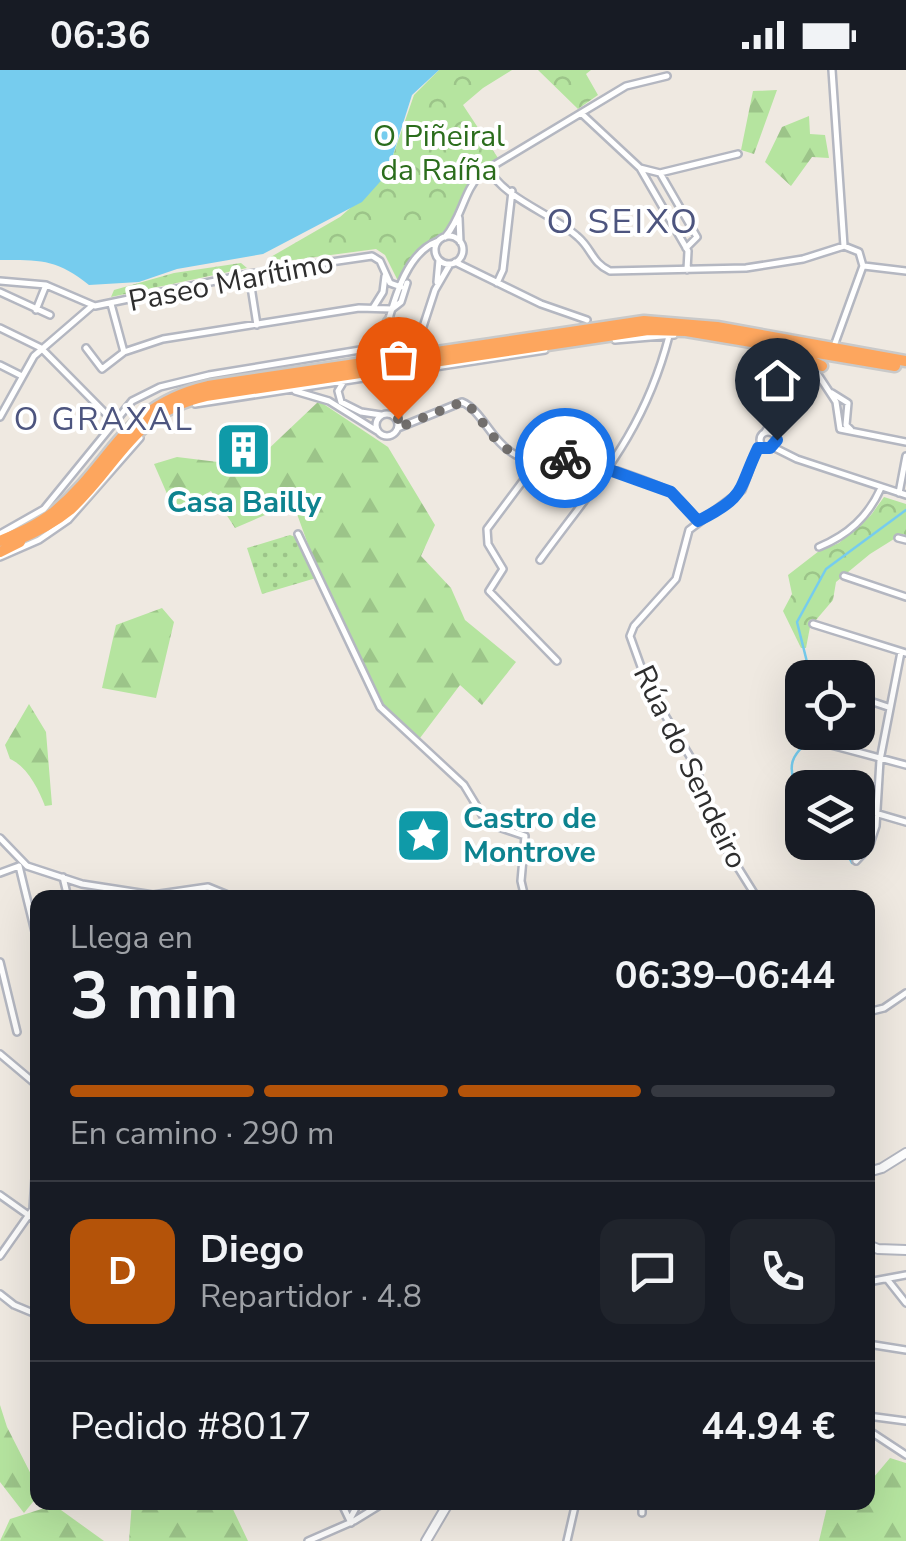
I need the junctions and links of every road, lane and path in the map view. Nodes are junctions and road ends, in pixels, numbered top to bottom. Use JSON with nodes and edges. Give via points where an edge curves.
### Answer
{"nodes":[{"id":1,"x":832,"y":70,"type":"edge"},
{"id":2,"x":666,"y":76,"type":"dead end"},
{"id":3,"x":580,"y":114,"type":"junction"},
{"id":4,"x":738,"y":154,"type":"dead end"},
{"id":5,"x":488,"y":168,"type":"junction"},
{"id":6,"x":640,"y":168,"type":"junction"},
{"id":7,"x":660,"y":173,"type":"junction"},
{"id":8,"x":512,"y":191,"type":"junction"},
{"id":9,"x":459,"y":215,"type":"junction"},
{"id":10,"x":442,"y":239,"type":"junction"},
{"id":11,"x":460,"y":243,"type":"junction"},
{"id":12,"x":844,"y":246,"type":"junction"},
{"id":13,"x":686,"y":248,"type":"junction"},
{"id":14,"x":462,"y":252,"type":"junction"},
{"id":15,"x":416,"y":258,"type":"junction"},
{"id":16,"x":438,"y":258,"type":"junction"},
{"id":17,"x":452,"y":263,"type":"junction"},
{"id":18,"x":864,"y":266,"type":"junction"},
{"id":19,"x":409,"y":270,"type":"junction"},
{"id":20,"x":475,"y":270,"type":"junction"},
{"id":21,"x":688,"y":270,"type":"junction"},
{"id":22,"x":906,"y":271,"type":"edge"},
{"id":23,"x":249,"y":274,"type":"junction"},
{"id":24,"x":385,"y":276,"type":"junction"},
{"id":25,"x":0,"y":281,"type":"edge"},
{"id":26,"x":496,"y":282,"type":"junction"},
{"id":27,"x":46,"y":285,"type":"junction"},
{"id":28,"x":401,"y":288,"type":"junction"},
{"id":29,"x":436,"y":290,"type":"junction"},
{"id":30,"x":0,"y":292,"type":"edge"},
{"id":31,"x":112,"y":304,"type":"junction"},
{"id":32,"x":92,"y":306,"type":"junction"},
{"id":33,"x":373,"y":308,"type":"junction"},
{"id":34,"x":392,"y":309,"type":"junction"},
{"id":35,"x":36,"y":310,"type":"junction"},
{"id":36,"x":50,"y":316,"type":"dead end"},
{"id":37,"x":586,"y":320,"type":"joint"},
{"id":38,"x":389,"y":322,"type":"junction"},
{"id":39,"x":675,"y":322,"type":"junction"},
{"id":40,"x":257,"y":325,"type":"junction"},
{"id":41,"x":0,"y":328,"type":"edge"},
{"id":42,"x":669,"y":336,"type":"junction"},
{"id":43,"x":725,"y":337,"type":"junction"},
{"id":44,"x":41,"y":348,"type":"junction"},
{"id":45,"x":86,"y":348,"type":"dead end"},
{"id":46,"x":834,"y":348,"type":"junction"},
{"id":47,"x":124,"y":352,"type":"junction"},
{"id":48,"x":856,"y":359,"type":"junction"},
{"id":49,"x":906,"y":364,"type":"edge"},
{"id":50,"x":0,"y":365,"type":"edge"},
{"id":51,"x":818,"y":368,"type":"junction"},
{"id":52,"x":276,"y":375,"type":"junction"},
{"id":53,"x":22,"y":376,"type":"junction"},
{"id":54,"x":346,"y":380,"type":"junction"},
{"id":55,"x":277,"y":391,"type":"junction"},
{"id":56,"x":832,"y":393,"type":"junction"},
{"id":57,"x":401,"y":394,"type":"junction"},
{"id":58,"x":384,"y":414,"type":"junction"},
{"id":59,"x":0,"y":417,"type":"edge"},
{"id":60,"x":397,"y":418,"type":"junction"},
{"id":61,"x":415,"y":421,"type":"junction"},
{"id":62,"x":114,"y":422,"type":"junction"},
{"id":63,"x":398,"y":428,"type":"junction"},
{"id":64,"x":378,"y":431,"type":"junction"},
{"id":65,"x":854,"y":432,"type":"junction"},
{"id":66,"x":769,"y":433,"type":"junction"},
{"id":67,"x":906,"y":442,"type":"edge"},
{"id":68,"x":762,"y":446,"type":"junction"},
{"id":69,"x":773,"y":447,"type":"junction"},
{"id":70,"x":906,"y":456,"type":"edge"},
{"id":71,"x":533,"y":460,"type":"junction"},
{"id":72,"x":905,"y":465,"type":"edge"},
{"id":73,"x":608,"y":470,"type":"junction"},
{"id":74,"x":881,"y":488,"type":"junction"},
{"id":75,"x":903,"y":494,"type":"edge"},
{"id":76,"x":698,"y":521,"type":"junction"},
{"id":77,"x":298,"y":534,"type":"dead end"},
{"id":78,"x":0,"y":546,"type":"edge"},
{"id":79,"x":819,"y":548,"type":"dead end"},
{"id":80,"x":540,"y":560,"type":"dead end"},
{"id":81,"x":844,"y":576,"type":"dead end"},
{"id":82,"x":906,"y":597,"type":"edge"},
{"id":83,"x":813,"y":624,"type":"dead end"},
{"id":84,"x":904,"y":653,"type":"edge"},
{"id":85,"x":557,"y":661,"type":"dead end"},
{"id":86,"x":875,"y":703,"type":"edge"},
{"id":87,"x":888,"y":707,"type":"junction"},
{"id":88,"x":846,"y":750,"type":"edge"},
{"id":89,"x":880,"y":760,"type":"junction"},
{"id":90,"x":906,"y":765,"type":"edge"},
{"id":91,"x":875,"y":813,"type":"edge"},
{"id":92,"x":878,"y":814,"type":"junction"},
{"id":93,"x":906,"y":822,"type":"edge"},
{"id":94,"x":0,"y":838,"type":"edge"},
{"id":95,"x":856,"y":861,"type":"dead end"},
{"id":96,"x":23,"y":866,"type":"junction"},
{"id":97,"x":0,"y":873,"type":"edge"},
{"id":98,"x":63,"y":877,"type":"junction"},
{"id":99,"x":106,"y":888,"type":"joint"},
{"id":100,"x":66,"y":890,"type":"edge"},
{"id":101,"x":118,"y":890,"type":"edge"},
{"id":102,"x":190,"y":890,"type":"edge"},
{"id":103,"x":215,"y":890,"type":"edge"},
{"id":104,"x":523,"y":890,"type":"edge"},
{"id":105,"x":752,"y":890,"type":"edge"},
{"id":106,"x":30,"y":902,"type":"edge"},
{"id":107,"x":0,"y":962,"type":"edge"},
{"id":108,"x":906,"y":992,"type":"edge"},
{"id":109,"x":875,"y":1010,"type":"edge"},
{"id":110,"x":17,"y":1032,"type":"dead end"},
{"id":111,"x":0,"y":1054,"type":"edge"},
{"id":112,"x":30,"y":1079,"type":"edge"},
{"id":113,"x":906,"y":1153,"type":"edge"},
{"id":114,"x":875,"y":1170,"type":"edge"},
{"id":115,"x":0,"y":1195,"type":"edge"},
{"id":116,"x":29,"y":1215,"type":"joint"},
{"id":117,"x":875,"y":1248,"type":"edge"},
{"id":118,"x":906,"y":1250,"type":"edge"},
{"id":119,"x":0,"y":1256,"type":"edge"},
{"id":120,"x":906,"y":1276,"type":"edge"},
{"id":121,"x":888,"y":1279,"type":"junction"},
{"id":122,"x":875,"y":1281,"type":"edge"},
{"id":123,"x":0,"y":1294,"type":"edge"},
{"id":124,"x":906,"y":1303,"type":"edge"},
{"id":125,"x":30,"y":1312,"type":"edge"},
{"id":126,"x":875,"y":1345,"type":"edge"},
{"id":127,"x":906,"y":1350,"type":"edge"},
{"id":128,"x":875,"y":1417,"type":"edge"},
{"id":129,"x":906,"y":1421,"type":"edge"},
{"id":130,"x":875,"y":1435,"type":"edge"},
{"id":131,"x":906,"y":1455,"type":"edge"},
{"id":132,"x":345,"y":1510,"type":"edge"},
{"id":133,"x":355,"y":1510,"type":"edge"},
{"id":134,"x":370,"y":1510,"type":"edge"},
{"id":135,"x":444,"y":1510,"type":"edge"},
{"id":136,"x":574,"y":1510,"type":"edge"},
{"id":137,"x":350,"y":1521,"type":"junction"},
{"id":138,"x":308,"y":1541,"type":"edge"},
{"id":139,"x":426,"y":1541,"type":"edge"},
{"id":140,"x":566,"y":1541,"type":"edge"}],
"edges":[{"from":1,"to":12,"type":"street"},
{"from":2,"to":3,"type":"street","via":[[626,86]]},
{"from":3,"to":5,"type":"street"},
{"from":3,"to":6,"type":"street"},
{"from":4,"to":7,"type":"street"},
{"from":5,"to":8,"type":"street"},
{"from":5,"to":9,"type":"street","via":[[472,184]]},
{"from":6,"to":7,"type":"street"},
{"from":6,"to":13,"type":"street"},
{"from":7,"to":13,"type":"street","via":[[696,237]]},
{"from":8,"to":21,"type":"street","via":[[576,235],[602,268]]},
{"from":8,"to":26,"type":"street"},
{"from":9,"to":10,"type":"street"},
{"from":9,"to":11,"type":"street"},
{"from":10,"to":11,"type":"street"},
{"from":10,"to":15,"type":"street"},
{"from":10,"to":16,"type":"street"},
{"from":11,"to":14,"type":"street"},
{"from":12,"to":18,"type":"street","via":[[859,252]]},
{"from":12,"to":21,"type":"street","via":[[763,266]]},
{"from":13,"to":21,"type":"street"},
{"from":14,"to":17,"type":"street"},
{"from":14,"to":20,"type":"street"},
{"from":15,"to":16,"type":"street"},
{"from":15,"to":19,"type":"street"},
{"from":16,"to":17,"type":"street"},
{"from":16,"to":29,"type":"street"},
{"from":17,"to":20,"type":"street"},
{"from":17,"to":29,"type":"street"},
{"from":18,"to":22,"type":"street"},
{"from":18,"to":46,"type":"street"},
{"from":19,"to":28,"type":"street"},
{"from":19,"to":34,"type":"street","via":[[402,302]]},
{"from":20,"to":26,"type":"street"},
{"from":23,"to":24,"type":"street","name":"Paseo Marítimo","via":[[372,256]]},
{"from":23,"to":31,"type":"street","name":"Paseo Marítimo"},
{"from":23,"to":40,"type":"street"},
{"from":24,"to":28,"type":"street","name":"Paseo Marítimo"},
{"from":24,"to":33,"type":"street"},
{"from":25,"to":27,"type":"street","name":"Paseo Marítimo"},
{"from":26,"to":37,"type":"street"},
{"from":27,"to":32,"type":"street","name":"Paseo Marítimo"},
{"from":27,"to":35,"type":"street"},
{"from":28,"to":34,"type":"street"},
{"from":29,"to":57,"type":"street","bridge":true},
{"from":30,"to":35,"type":"street"},
{"from":31,"to":32,"type":"street","name":"Paseo Marítimo"},
{"from":31,"to":47,"type":"street"},
{"from":32,"to":44,"type":"street"},
{"from":33,"to":34,"type":"street"},
{"from":33,"to":38,"type":"street"},
{"from":33,"to":40,"type":"street"},
{"from":34,"to":38,"type":"street"},
{"from":35,"to":36,"type":"street"},
{"from":37,"to":39,"type":"highway"},
{"from":38,"to":52,"type":"highway","via":[[387,339],[372,354]]},
{"from":38,"to":62,"type":"street","via":[[366,349],[160,387],[132,401]]},
{"from":39,"to":46,"type":"highway"},
{"from":39,"to":52,"type":"highway","via":[[608,325]]},
{"from":40,"to":47,"type":"street"},
{"from":41,"to":44,"type":"street"},
{"from":42,"to":43,"type":"street"},
{"from":42,"to":54,"type":"street"},
{"from":42,"to":73,"type":"street","via":[[650,398]]},
{"from":43,"to":48,"type":"highway"},
{"from":43,"to":51,"type":"highway","via":[[808,359]]},
{"from":43,"to":78,"type":"highway","via":[[626,332],[189,400],[152,417],[56,521]]},
{"from":44,"to":53,"type":"street"},
{"from":44,"to":62,"type":"street"},
{"from":45,"to":47,"type":"street","via":[[102,369]]},
{"from":46,"to":49,"type":"highway"},
{"from":48,"to":49,"type":"highway"},
{"from":48,"to":51,"type":"street"},
{"from":50,"to":53,"type":"street"},
{"from":51,"to":56,"type":"street"},
{"from":51,"to":66,"type":"street","via":[[796,387]]},
{"from":52,"to":78,"type":"highway","via":[[162,402],[132,425],[57,510]]},
{"from":53,"to":59,"type":"street"},
{"from":54,"to":55,"type":"street"},
{"from":54,"to":58,"type":"street","via":[[338,390],[341,402]]},
{"from":55,"to":64,"type":"street","via":[[321,398]]},
{"from":55,"to":78,"type":"street","via":[[199,403],[166,416],[68,520],[39,540]]},
{"from":56,"to":65,"type":"street","via":[[838,425]]},
{"from":56,"to":65,"type":"street","via":[[848,403],[846,424]]},
{"from":57,"to":58,"type":"street"},
{"from":57,"to":60,"type":"street"},
{"from":58,"to":60,"type":"street"},
{"from":58,"to":64,"type":"street"},
{"from":60,"to":61,"type":"street"},
{"from":60,"to":63,"type":"street"},
{"from":61,"to":63,"type":"street"},
{"from":61,"to":71,"type":"street","via":[[466,404],[494,439]]},
{"from":62,"to":78,"type":"street","via":[[44,509]]},
{"from":63,"to":64,"type":"street","via":[[389,436]]},
{"from":65,"to":67,"type":"street"},
{"from":66,"to":68,"type":"street","via":[[760,438]]},
{"from":66,"to":69,"type":"street","via":[[777,440]]},
{"from":68,"to":69,"type":"street"},
{"from":68,"to":76,"type":"street","via":[[742,490]]},
{"from":69,"to":74,"type":"street"},
{"from":70,"to":72,"type":"street"},
{"from":71,"to":73,"type":"street","via":[[570,457]]},
{"from":71,"to":85,"type":"street","via":[[487,529],[503,569],[489,591]]},
{"from":72,"to":75,"type":"street"},
{"from":73,"to":76,"type":"street","via":[[671,492]]},
{"from":73,"to":80,"type":"street"},
{"from":74,"to":75,"type":"street"},
{"from":74,"to":79,"type":"street","via":[[864,517]]},
{"from":76,"to":105,"type":"street","name":"Rúa do Sendeiro","via":[[686,536],[676,579],[634,626],[631,641],[649,689],[697,768],[722,842]]},
{"from":77,"to":104,"type":"street","via":[[380,707],[464,786],[487,823],[525,836]]},
{"from":81,"to":82,"type":"street"},
{"from":83,"to":84,"type":"street"},
{"from":84,"to":87,"type":"street"},
{"from":86,"to":87,"type":"street"},
{"from":87,"to":89,"type":"street"},
{"from":88,"to":89,"type":"street"},
{"from":89,"to":90,"type":"street"},
{"from":89,"to":92,"type":"street"},
{"from":91,"to":92,"type":"street"},
{"from":92,"to":93,"type":"street"},
{"from":92,"to":95,"type":"street","via":[[873,838]]},
{"from":94,"to":96,"type":"street"},
{"from":96,"to":97,"type":"street"},
{"from":96,"to":98,"type":"street"},
{"from":96,"to":106,"type":"street"},
{"from":98,"to":99,"type":"street"},
{"from":98,"to":100,"type":"street"},
{"from":99,"to":101,"type":"street"},
{"from":102,"to":103,"type":"street"},
{"from":107,"to":110,"type":"street"},
{"from":108,"to":109,"type":"street"},
{"from":111,"to":112,"type":"street"},
{"from":113,"to":114,"type":"street"},
{"from":115,"to":116,"type":"street"},
{"from":116,"to":119,"type":"street"},
{"from":117,"to":118,"type":"street"},
{"from":120,"to":121,"type":"street"},
{"from":121,"to":122,"type":"street"},
{"from":121,"to":124,"type":"street"},
{"from":123,"to":125,"type":"street"},
{"from":126,"to":127,"type":"street"},
{"from":128,"to":129,"type":"street"},
{"from":130,"to":131,"type":"street"},
{"from":132,"to":137,"type":"street"},
{"from":133,"to":137,"type":"street"},
{"from":134,"to":137,"type":"street"},
{"from":135,"to":139,"type":"street"},
{"from":136,"to":140,"type":"street"},
{"from":137,"to":138,"type":"street"}]}
